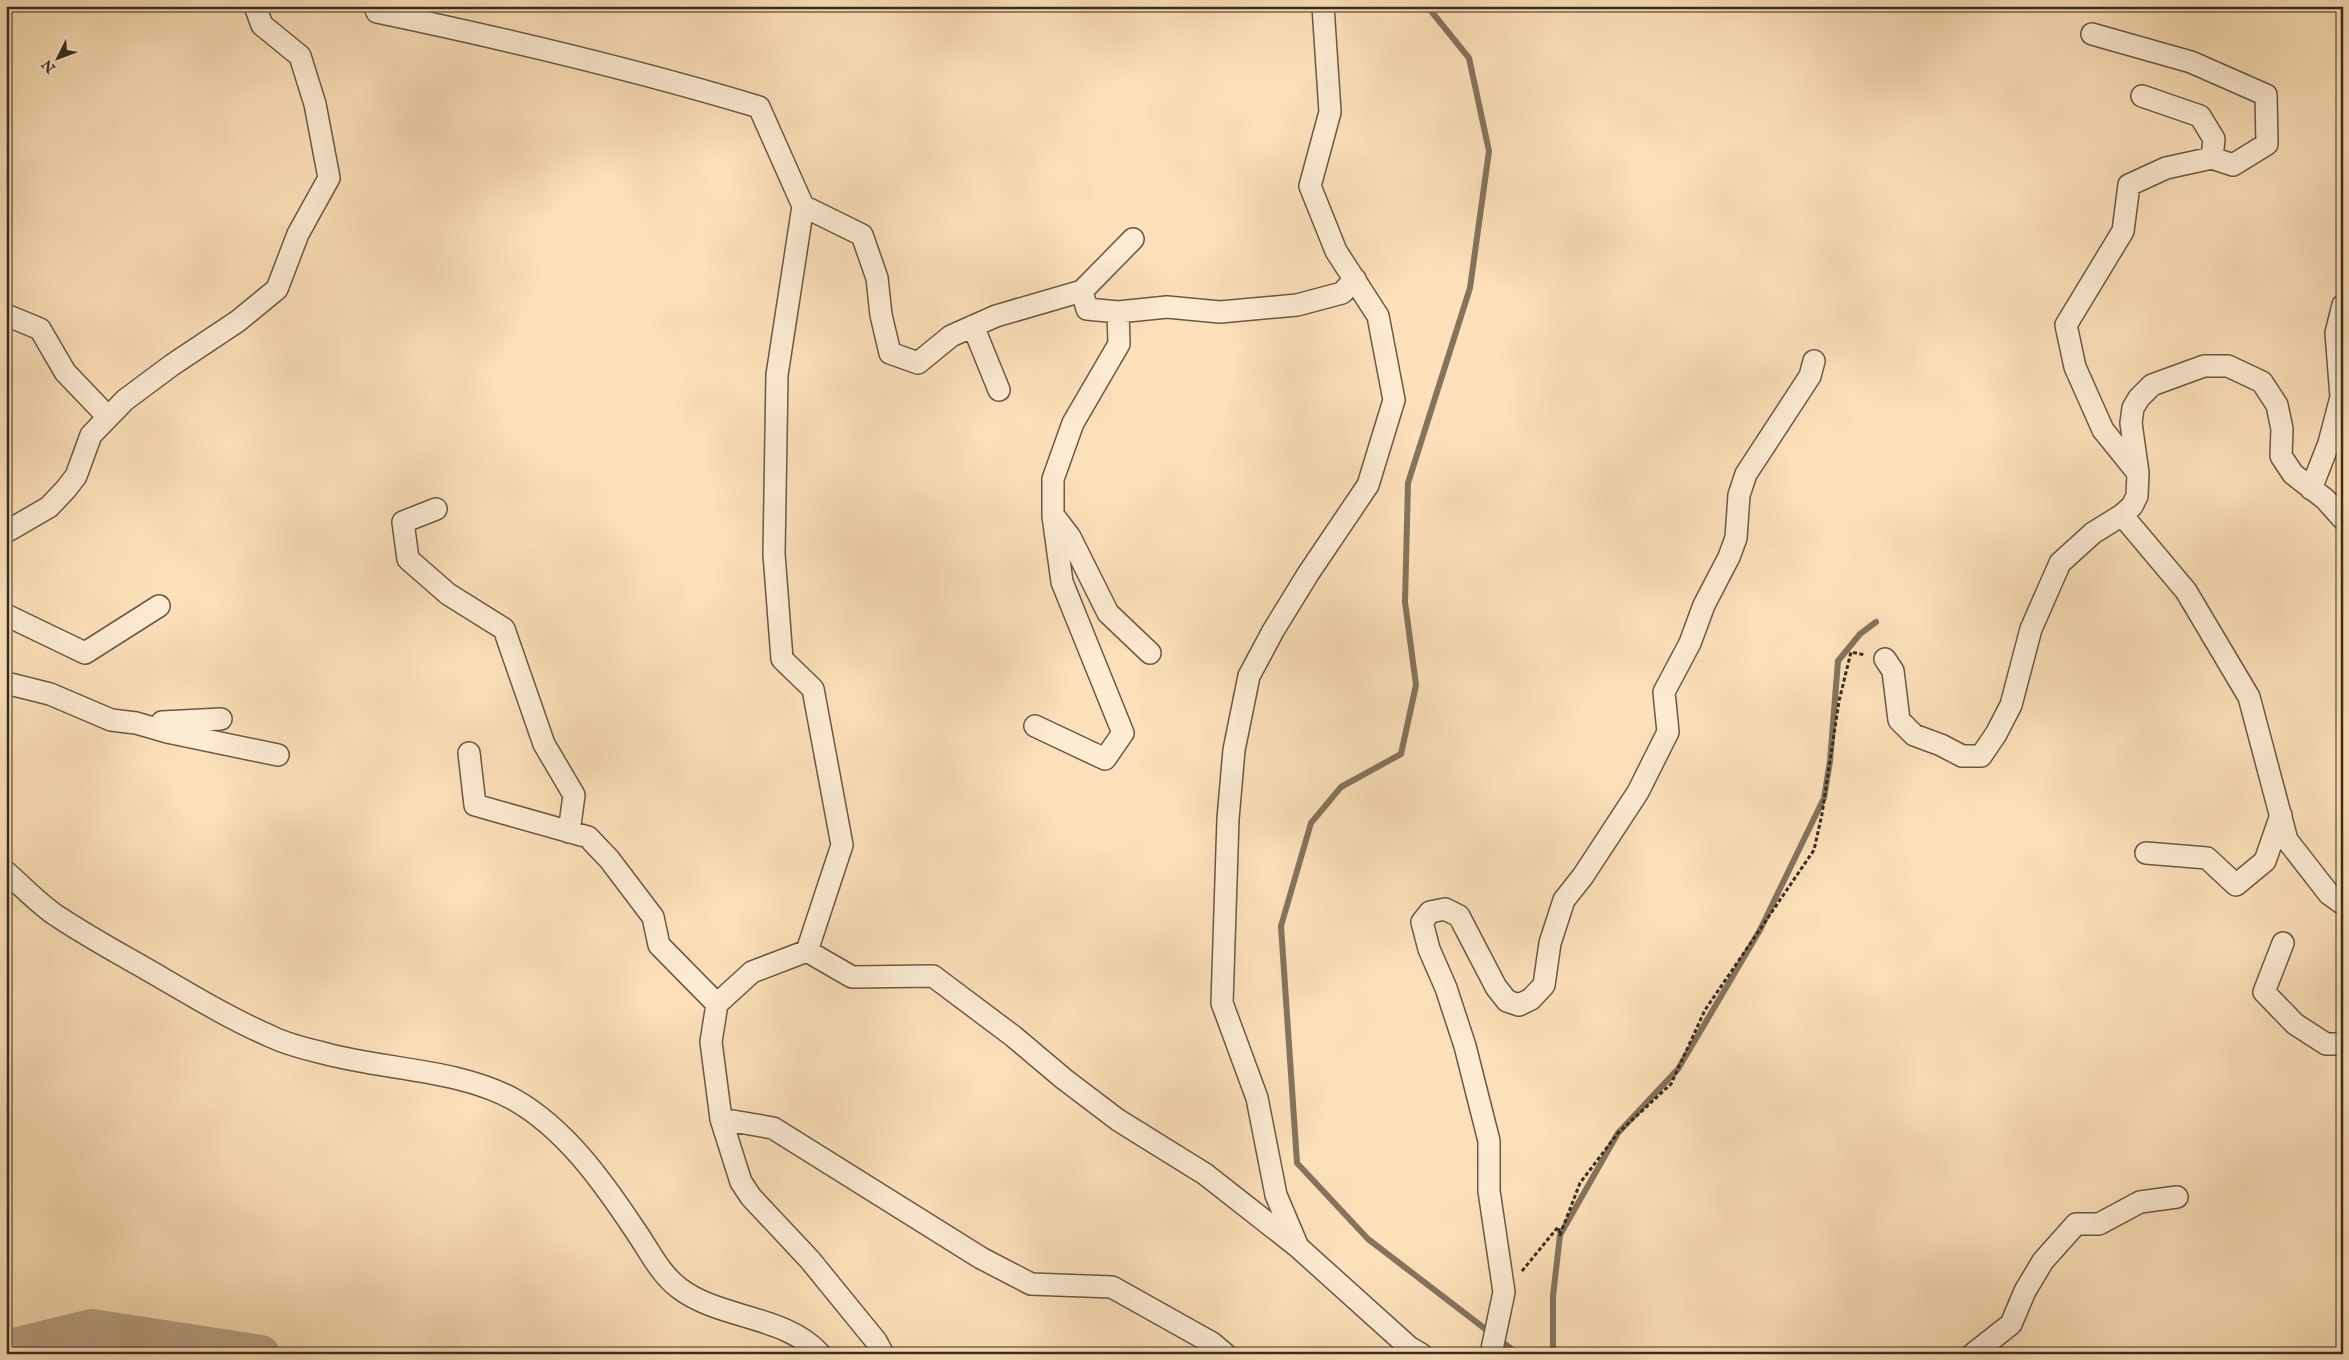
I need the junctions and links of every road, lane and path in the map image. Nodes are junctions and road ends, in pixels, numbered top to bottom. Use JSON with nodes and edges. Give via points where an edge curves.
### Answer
{"nodes":[{"id":1,"x":255,"y":6,"type":"edge"},
{"id":2,"x":374,"y":6,"type":"edge"},
{"id":3,"x":1323,"y":6,"type":"edge"},
{"id":4,"x":2092,"y":34,"type":"dead end"},
{"id":5,"x":2142,"y":96,"type":"dead end"},
{"id":6,"x":2212,"y":158,"type":"junction"},
{"id":7,"x":803,"y":206,"type":"junction"},
{"id":8,"x":1133,"y":239,"type":"dead end"},
{"id":9,"x":1356,"y":280,"type":"junction"},
{"id":10,"x":1082,"y":291,"type":"junction"},
{"id":11,"x":2343,"y":305,"type":"edge"},
{"id":12,"x":1118,"y":312,"type":"junction"},
{"id":13,"x":6,"y":315,"type":"edge"},
{"id":14,"x":974,"y":326,"type":"junction"},
{"id":15,"x":1814,"y":361,"type":"dead end"},
{"id":16,"x":999,"y":390,"type":"dead end"},
{"id":17,"x":108,"y":417,"type":"junction"},
{"id":18,"x":2138,"y":473,"type":"junction"},
{"id":19,"x":2311,"y":489,"type":"junction"},
{"id":20,"x":436,"y":509,"type":"dead end"},
{"id":21,"x":2122,"y":515,"type":"junction"},
{"id":22,"x":1054,"y":516,"type":"junction"},
{"id":23,"x":2343,"y":519,"type":"edge"},
{"id":24,"x":6,"y":532,"type":"edge"},
{"id":25,"x":158,"y":606,"type":"dead end"},
{"id":26,"x":6,"y":615,"type":"edge"},
{"id":27,"x":1150,"y":652,"type":"dead end"},
{"id":28,"x":1885,"y":659,"type":"joint"},
{"id":29,"x":6,"y":665,"type":"edge"},
{"id":30,"x":15,"y":685,"type":"edge"},
{"id":31,"x":221,"y":719,"type":"dead end"},
{"id":32,"x":136,"y":724,"type":"junction"},
{"id":33,"x":1035,"y":726,"type":"dead end"},
{"id":34,"x":469,"y":753,"type":"dead end"},
{"id":35,"x":278,"y":754,"type":"dead end"},
{"id":36,"x":2280,"y":815,"type":"junction"},
{"id":37,"x":569,"y":832,"type":"junction"},
{"id":38,"x":2146,"y":853,"type":"dead end"},
{"id":39,"x":6,"y":872,"type":"edge"},
{"id":40,"x":2343,"y":904,"type":"edge"},
{"id":41,"x":2283,"y":943,"type":"dead end"},
{"id":42,"x":807,"y":951,"type":"junction"},
{"id":43,"x":717,"y":1004,"type":"junction"},
{"id":44,"x":2343,"y":1044,"type":"edge"},
{"id":45,"x":721,"y":1119,"type":"junction"},
{"id":46,"x":2177,"y":1197,"type":"dead end"},
{"id":47,"x":1298,"y":1247,"type":"junction"},
{"id":48,"x":1504,"y":1292,"type":"junction"},
{"id":49,"x":820,"y":1354,"type":"edge"},
{"id":50,"x":883,"y":1354,"type":"edge"},
{"id":51,"x":1225,"y":1354,"type":"edge"},
{"id":52,"x":1421,"y":1354,"type":"edge"},
{"id":53,"x":1491,"y":1354,"type":"edge"},
{"id":54,"x":1974,"y":1354,"type":"edge"}],
"edges":[{"from":1,"to":17,"type":"street","via":[[262,25],[300,56],[315,104],[328,178],[298,234],[277,289],[238,321],[172,364]]},
{"from":2,"to":7,"type":"street","via":[[377,12],[514,41],[665,79],[759,107]]},
{"from":3,"to":9,"type":"street","via":[[1330,112],[1310,186],[1336,251]]},
{"from":4,"to":6,"type":"street","via":[[2191,62],[2266,95],[2267,144],[2233,165]]},
{"from":5,"to":6,"type":"street","via":[[2200,116],[2214,139]]},
{"from":6,"to":18,"type":"street","via":[[2166,168],[2129,185],[2123,231],[2066,325],[2075,367],[2103,430]]},
{"from":7,"to":14,"type":"street","via":[[862,235],[877,278],[890,353],[918,363],[950,336]]},
{"from":7,"to":42,"type":"street","via":[[777,375],[774,554],[782,659],[814,689],[842,845]]},
{"from":8,"to":10,"type":"street"},
{"from":9,"to":12,"type":"street","via":[[1342,293],[1297,305],[1220,312],[1167,307]]},
{"from":9,"to":47,"type":"street","via":[[1378,316],[1394,400],[1368,485],[1303,582],[1249,676],[1234,750],[1228,819],[1222,1003],[1257,1098],[1276,1195]]},
{"from":10,"to":12,"type":"street","via":[[1087,308]]},
{"from":10,"to":14,"type":"street","via":[[996,316]]},
{"from":11,"to":19,"type":"street","via":[[2336,332],[2341,397],[2329,443]]},
{"from":12,"to":22,"type":"street","via":[[1119,344],[1073,423],[1054,479]]},
{"from":13,"to":17,"type":"street","via":[[40,329],[66,372]]},
{"from":14,"to":16,"type":"street"},
{"from":15,"to":48,"type":"street","via":[[1810,376],[1746,474],[1739,495],[1736,538],[1729,557],[1704,605],[1690,644],[1664,692],[1668,732],[1638,792],[1564,900],[1550,943],[1544,986],[1519,1006],[1506,1001],[1459,916],[1445,909],[1430,912],[1422,922],[1464,1046],[1489,1141],[1489,1191]]},
{"from":17,"to":24,"type":"street","via":[[90,435],[76,476],[66,490],[49,507]]},
{"from":18,"to":19,"type":"street","via":[[2131,423],[2133,408],[2139,398],[2152,385],[2180,374],[2204,366],[2228,366],[2262,382],[2277,405],[2282,429],[2281,456],[2293,474]]},
{"from":18,"to":21,"type":"street","via":[[2137,496]]},
{"from":19,"to":23,"type":"street"},
{"from":20,"to":37,"type":"street","via":[[402,522],[408,559],[448,594],[504,629],[544,744],[574,795]]},
{"from":21,"to":28,"type":"street","via":[[2093,533],[2060,562],[2031,629],[2011,705],[1981,756],[1962,756],[1914,735],[1899,720],[1893,671]]},
{"from":21,"to":36,"type":"street","via":[[2186,591],[2250,696]]},
{"from":22,"to":27,"type":"street","via":[[1070,537],[1108,613]]},
{"from":22,"to":33,"type":"street","via":[[1062,582],[1123,733],[1105,759]]},
{"from":25,"to":26,"type":"street","via":[[85,653]]},
{"from":28,"to":48,"type":"path","via":[[1851,652],[1839,701],[1814,850],[1705,1010],[1671,1084],[1618,1134],[1580,1183],[1560,1235],[1558,1227]]},
{"from":29,"to":30,"type":"street"},
{"from":30,"to":32,"type":"street","via":[[50,694],[111,720]]},
{"from":31,"to":32,"type":"street"},
{"from":32,"to":35,"type":"street"},
{"from":34,"to":37,"type":"street","via":[[476,805]]},
{"from":36,"to":38,"type":"street","via":[[2265,861],[2236,885],[2207,858]]},
{"from":36,"to":40,"type":"street","via":[[2287,840],[2329,894]]},
{"from":37,"to":43,"type":"street","via":[[588,837],[609,859],[653,917],[659,945]]},
{"from":39,"to":49,"type":"street","via":[[52,913],[74,927],[272,1038],[325,1054],[483,1084],[515,1100],[545,1122],[576,1152],[599,1179],[668,1279],[682,1291],[791,1333]]},
{"from":41,"to":44,"type":"street","via":[[2264,992],[2295,1024],[2326,1044]]},
{"from":42,"to":43,"type":"street","via":[[752,972]]},
{"from":42,"to":47,"type":"street","via":[[852,977],[933,976],[1118,1120],[1205,1174]]},
{"from":43,"to":45,"type":"street","via":[[711,1042]]},
{"from":45,"to":50,"type":"street","via":[[740,1182],[810,1260],[876,1340]]},
{"from":45,"to":51,"type":"street","via":[[773,1128],[981,1258],[1031,1284],[1112,1287],[1212,1343]]},
{"from":46,"to":54,"type":"street","via":[[2140,1202],[2099,1224],[2076,1224],[2043,1261],[2011,1324]]},
{"from":47,"to":52,"type":"street"},
{"from":48,"to":53,"type":"street"}]}
